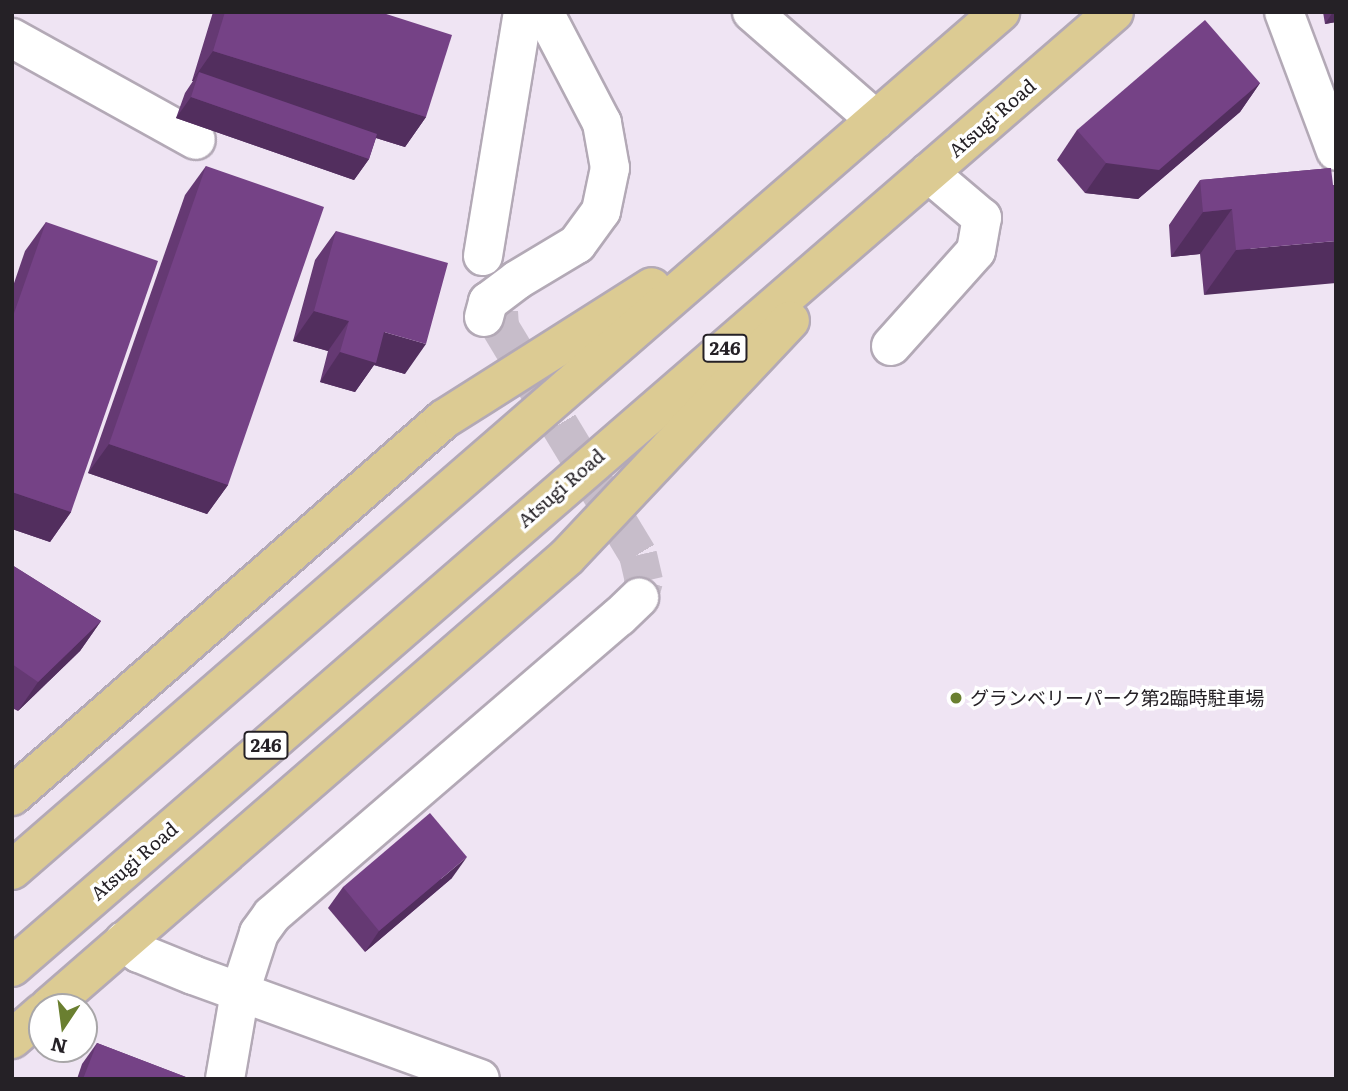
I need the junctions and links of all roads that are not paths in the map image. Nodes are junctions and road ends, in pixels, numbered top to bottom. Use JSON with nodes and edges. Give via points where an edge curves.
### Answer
{"nodes":[{"id":1,"x":523,"y":12,"type":"edge"},
{"id":2,"x":544,"y":12,"type":"edge"},
{"id":3,"x":752,"y":12,"type":"edge"},
{"id":4,"x":1000,"y":12,"type":"edge"},
{"id":5,"x":1114,"y":12,"type":"edge"},
{"id":6,"x":1284,"y":12,"type":"edge"},
{"id":7,"x":12,"y":38,"type":"edge"},
{"id":8,"x":876,"y":120,"type":"junction"},
{"id":9,"x":196,"y":140,"type":"dead end"},
{"id":10,"x":1336,"y":151,"type":"edge"},
{"id":11,"x":929,"y":173,"type":"junction"},
{"id":12,"x":769,"y":212,"type":"junction"},
{"id":13,"x":483,"y":256,"type":"dead end"},
{"id":14,"x":500,"y":303,"type":"dead end"},
{"id":15,"x":891,"y":346,"type":"dead end"},
{"id":16,"x":629,"y":602,"type":"dead end"},
{"id":17,"x":12,"y":796,"type":"edge"},
{"id":18,"x":12,"y":870,"type":"edge"},
{"id":19,"x":124,"y":941,"type":"junction"},
{"id":20,"x":12,"y":967,"type":"edge"},
{"id":21,"x":240,"y":992,"type":"junction"},
{"id":22,"x":65,"y":993,"type":"edge"},
{"id":23,"x":28,"y":1025,"type":"edge"},
{"id":24,"x":12,"y":1039,"type":"edge"},
{"id":25,"x":225,"y":1079,"type":"edge"},
{"id":26,"x":480,"y":1079,"type":"edge"}],
"edges":[{"from":1,"to":13,"type":"street"},
{"from":2,"to":14,"type":"street","via":[[603,123],[610,168],[601,211],[577,244]]},
{"from":3,"to":8,"type":"street"},
{"from":4,"to":8,"type":"highway"},
{"from":5,"to":11,"type":"highway","name":"Atsugi Road","number":"246"},
{"from":6,"to":10,"type":"street"},
{"from":7,"to":9,"type":"street"},
{"from":8,"to":12,"type":"highway"},
{"from":11,"to":15,"type":"street","via":[[982,218],[976,251]]},
{"from":11,"to":19,"type":"highway","via":[[567,557]]},
{"from":11,"to":20,"type":"highway","name":"Atsugi Road","number":"246"},
{"from":12,"to":17,"type":"highway","via":[[444,419]]},
{"from":12,"to":18,"type":"highway"},
{"from":16,"to":21,"type":"street","via":[[272,915],[259,933]]},
{"from":19,"to":21,"type":"street","via":[[139,953]]},
{"from":19,"to":22,"type":"highway"},
{"from":21,"to":25,"type":"street"},
{"from":21,"to":26,"type":"street"},
{"from":23,"to":24,"type":"highway"}]}
